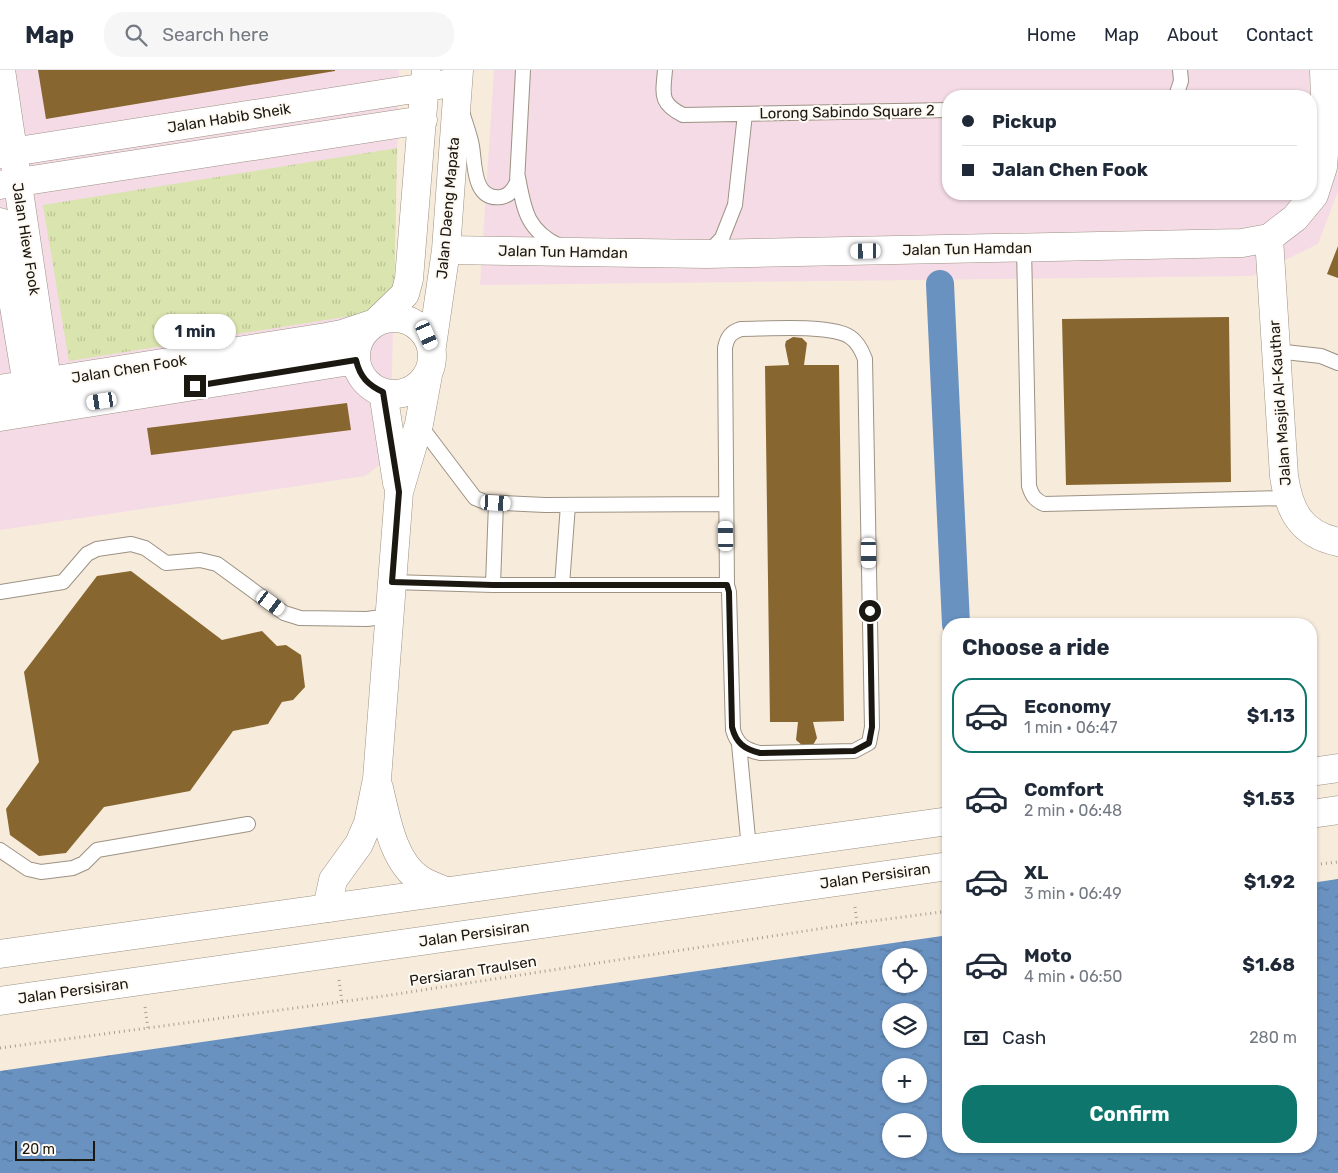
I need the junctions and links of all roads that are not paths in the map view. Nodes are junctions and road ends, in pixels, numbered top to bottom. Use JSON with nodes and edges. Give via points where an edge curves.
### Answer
{"nodes":[{"id":1,"x":1,"y":70,"type":"edge"},
{"id":2,"x":523,"y":70,"type":"edge"},
{"id":3,"x":665,"y":70,"type":"edge"},
{"id":4,"x":1180,"y":70,"type":"edge"},
{"id":5,"x":1324,"y":70,"type":"edge"},
{"id":6,"x":425,"y":79,"type":"edge"},
{"id":7,"x":458,"y":83,"type":"edge"},
{"id":8,"x":1178,"y":90,"type":"edge"},
{"id":9,"x":942,"y":110,"type":"edge"},
{"id":10,"x":744,"y":114,"type":"junction"},
{"id":11,"x":423,"y":120,"type":"junction"},
{"id":12,"x":6,"y":153,"type":"edge"},
{"id":13,"x":517,"y":174,"type":"junction"},
{"id":14,"x":9,"y":184,"type":"edge"},
{"id":15,"x":1317,"y":186,"type":"edge"},
{"id":16,"x":1310,"y":200,"type":"edge"},
{"id":17,"x":0,"y":222,"type":"edge"},
{"id":18,"x":1269,"y":238,"type":"junction"},
{"id":19,"x":1024,"y":248,"type":"junction"},
{"id":20,"x":446,"y":250,"type":"junction"},
{"id":21,"x":575,"y":252,"type":"junction"},
{"id":22,"x":707,"y":254,"type":"junction"},
{"id":23,"x":6,"y":290,"type":"edge"},
{"id":24,"x":374,"y":322,"type":"junction"},
{"id":25,"x":432,"y":346,"type":"junction"},
{"id":26,"x":1276,"y":351,"type":"junction"},
{"id":27,"x":356,"y":360,"type":"junction"},
{"id":28,"x":1338,"y":363,"type":"edge"},
{"id":29,"x":428,"y":375,"type":"junction"},
{"id":30,"x":37,"y":383,"type":"junction"},
{"id":31,"x":0,"y":389,"type":"edge"},
{"id":32,"x":383,"y":392,"type":"junction"},
{"id":33,"x":41,"y":410,"type":"junction"},
{"id":34,"x":0,"y":416,"type":"edge"},
{"id":35,"x":419,"y":424,"type":"junction"},
{"id":36,"x":399,"y":492,"type":"junction"},
{"id":37,"x":1287,"y":498,"type":"junction"},
{"id":38,"x":496,"y":503,"type":"junction"},
{"id":39,"x":726,"y":504,"type":"junction"},
{"id":40,"x":568,"y":505,"type":"junction"},
{"id":41,"x":1338,"y":542,"type":"edge"},
{"id":42,"x":392,"y":582,"type":"junction"},
{"id":43,"x":493,"y":585,"type":"junction"},
{"id":44,"x":562,"y":585,"type":"junction"},
{"id":45,"x":727,"y":585,"type":"junction"},
{"id":46,"x":0,"y":592,"type":"edge"},
{"id":47,"x":389,"y":616,"type":"junction"},
{"id":48,"x":739,"y":744,"type":"junction"},
{"id":49,"x":1338,"y":768,"type":"edge"},
{"id":50,"x":1317,"y":771,"type":"edge"},
{"id":51,"x":377,"y":779,"type":"junction"},
{"id":52,"x":1338,"y":810,"type":"edge"},
{"id":53,"x":1317,"y":813,"type":"edge"},
{"id":54,"x":942,"y":822,"type":"edge"},
{"id":55,"x":248,"y":824,"type":"dead end"},
{"id":56,"x":749,"y":849,"type":"junction"},
{"id":57,"x":0,"y":850,"type":"edge"},
{"id":58,"x":942,"y":867,"type":"edge"},
{"id":59,"x":446,"y":891,"type":"junction"},
{"id":60,"x":327,"y":908,"type":"junction"},
{"id":61,"x":0,"y":954,"type":"edge"},
{"id":62,"x":0,"y":1001,"type":"edge"}],
"edges":[{"from":1,"to":12,"type":"street","name":"Jalan Hiew Fook"},
{"from":2,"to":13,"type":"lane"},
{"from":3,"to":10,"type":"lane","name":"Lorong Sabindo Square 2","via":[[663,95],[669,108],[683,115]]},
{"from":4,"to":8,"type":"lane"},
{"from":5,"to":15,"type":"street","name":"Jalan Tun Hamdan","via":[[1326,128],[1323,167]]},
{"from":6,"to":7,"type":"street","name":"Jalan Habib Sheik"},
{"from":6,"to":11,"type":"street"},
{"from":6,"to":12,"type":"street","name":"Jalan Habib Sheik"},
{"from":7,"to":13,"type":"lane","via":[[481,189],[487,195],[503,197],[514,188]]},
{"from":7,"to":20,"type":"street","name":"Jalan Daeng Mapata"},
{"from":9,"to":10,"type":"lane","name":"Lorong Sabindo Square 2"},
{"from":10,"to":22,"type":"lane","name":"Lorong Sabindo Square 2","via":[[735,205],[722,238]]},
{"from":11,"to":14,"type":"street","name":"Jalan Habib Sheik"},
{"from":11,"to":24,"type":"street","via":[[409,279],[405,294]]},
{"from":12,"to":14,"type":"street","name":"Jalan Hiew Fook"},
{"from":13,"to":21,"type":"lane","via":[[523,206],[537,232]]},
{"from":14,"to":30,"type":"street","name":"Jalan Hiew Fook"},
{"from":16,"to":18,"type":"street","name":"Jalan Tun Hamdan","via":[[1295,218]]},
{"from":17,"to":23,"type":"street","name":"Jalan Hiew Fook"},
{"from":18,"to":19,"type":"street","name":"Jalan Tun Hamdan","via":[[1242,243]]},
{"from":18,"to":26,"type":"street","name":"Jalan Masjid Al-Kauthar"},
{"from":19,"to":22,"type":"street","name":"Jalan Tun Hamdan"},
{"from":19,"to":37,"type":"lane","via":[[1029,486],[1037,501],[1044,504]]},
{"from":20,"to":21,"type":"street","name":"Jalan Tun Hamdan"},
{"from":20,"to":25,"type":"street","name":"Jalan Daeng Mapata"},
{"from":21,"to":22,"type":"street","name":"Jalan Tun Hamdan"},
{"from":23,"to":30,"type":"street","name":"Jalan Hiew Fook"},
{"from":24,"to":25,"type":"street","via":[[398,317],[409,320],[427,335]]},
{"from":24,"to":27,"type":"street","via":[[360,339]]},
{"from":24,"to":30,"type":"street","name":"Jalan Chen Fook","via":[[326,338]]},
{"from":25,"to":29,"type":"street"},
{"from":26,"to":28,"type":"lane","via":[[1321,356]]},
{"from":26,"to":37,"type":"street","name":"Jalan Masjid Al-Kauthar"},
{"from":27,"to":32,"type":"street","via":[[364,380]]},
{"from":27,"to":33,"type":"street","name":"Jalan Chen Fook"},
{"from":29,"to":32,"type":"street","via":[[414,389],[394,394]]},
{"from":29,"to":35,"type":"street"},
{"from":30,"to":31,"type":"street","name":"Jalan Chen Fook"},
{"from":30,"to":33,"type":"street","name":"Jalan Hiew Fook"},
{"from":32,"to":36,"type":"street"},
{"from":33,"to":34,"type":"street","name":"Jalan Chen Fook"},
{"from":35,"to":36,"type":"street"},
{"from":35,"to":38,"type":"lane","via":[[475,498]]},
{"from":36,"to":42,"type":"street"},
{"from":37,"to":41,"type":"street","name":"Jalan Masjid Al-Kauthar","via":[[1298,518],[1312,532]]},
{"from":38,"to":40,"type":"lane"},
{"from":38,"to":43,"type":"lane"},
{"from":39,"to":40,"type":"lane"},
{"from":39,"to":45,"type":"lane"},
{"from":39,"to":48,"type":"lane","via":[[725,348],[730,335],[741,329],[826,329],[852,338],[865,360],[872,735],[869,743],[854,751],[760,753]]},
{"from":40,"to":44,"type":"lane"},
{"from":42,"to":43,"type":"lane"},
{"from":42,"to":47,"type":"street"},
{"from":43,"to":44,"type":"lane"},
{"from":44,"to":45,"type":"lane"},
{"from":45,"to":48,"type":"lane","via":[[732,727]]},
{"from":46,"to":47,"type":"lane","via":[[63,582],[88,554],[97,549],[131,544],[145,548],[166,563],[200,560],[217,564],[284,613],[300,618],[367,619]]},
{"from":47,"to":51,"type":"street"},
{"from":48,"to":56,"type":"lane"},
{"from":49,"to":50,"type":"street"},
{"from":51,"to":59,"type":"street","via":[[395,848],[420,880]]},
{"from":51,"to":60,"type":"street","via":[[368,823],[359,844],[333,880]]},
{"from":52,"to":53,"type":"street"},
{"from":54,"to":56,"type":"street"},
{"from":55,"to":57,"type":"lane","via":[[97,850],[84,863],[73,868],[41,872],[28,869]]},
{"from":56,"to":59,"type":"street"},
{"from":58,"to":62,"type":"street","name":"Jalan Persisiran"},
{"from":59,"to":60,"type":"street"},
{"from":60,"to":61,"type":"street"}]}
